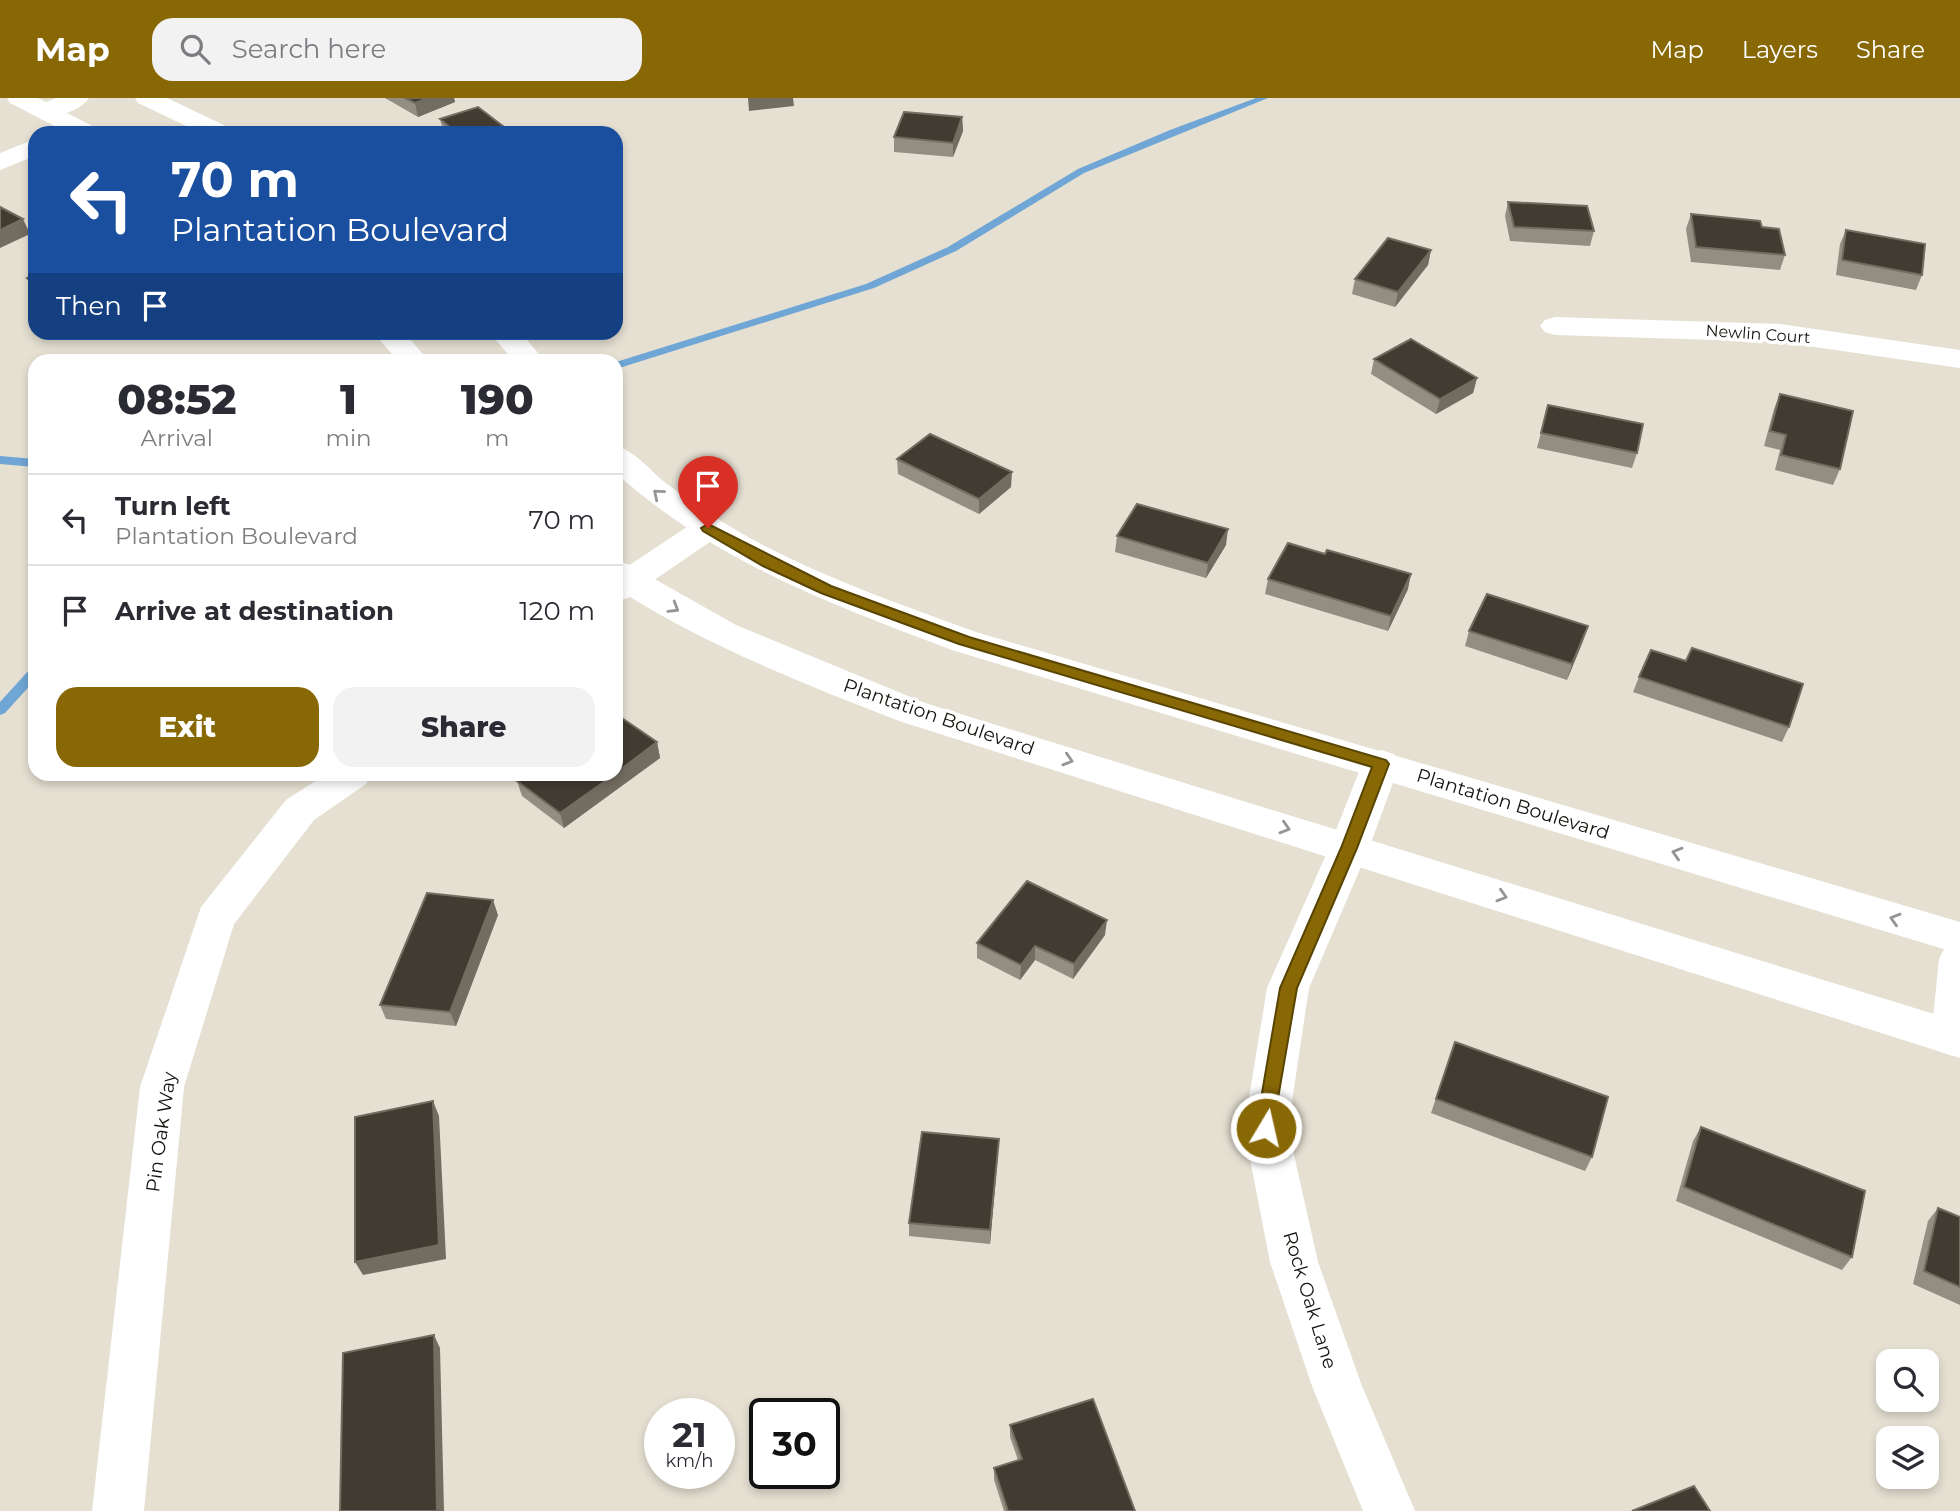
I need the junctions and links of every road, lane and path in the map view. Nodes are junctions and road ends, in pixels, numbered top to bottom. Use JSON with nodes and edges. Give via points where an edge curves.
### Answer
{"nodes":[{"id":1,"x":19,"y":98,"type":"edge"},
{"id":2,"x":76,"y":98,"type":"edge"},
{"id":3,"x":147,"y":98,"type":"edge"},
{"id":4,"x":46,"y":111,"type":"junction"},
{"id":5,"x":70,"y":126,"type":"edge"},
{"id":6,"x":206,"y":126,"type":"edge"},
{"id":7,"x":28,"y":150,"type":"edge"},
{"id":8,"x":0,"y":162,"type":"edge"},
{"id":9,"x":1555,"y":326,"type":"dead end"},
{"id":10,"x":394,"y":340,"type":"edge"},
{"id":11,"x":510,"y":340,"type":"edge"},
{"id":12,"x":407,"y":354,"type":"edge"},
{"id":13,"x":523,"y":354,"type":"edge"},
{"id":14,"x":1960,"y":359,"type":"edge"},
{"id":15,"x":623,"y":462,"type":"edge"},
{"id":16,"x":708,"y":528,"type":"junction"},
{"id":17,"x":623,"y":579,"type":"edge"},
{"id":18,"x":623,"y":583,"type":"edge"},
{"id":19,"x":1381,"y":764,"type":"junction"},
{"id":20,"x":343,"y":781,"type":"edge"},
{"id":21,"x":1349,"y":848,"type":"junction"},
{"id":22,"x":1960,"y":938,"type":"edge"},
{"id":23,"x":1960,"y":959,"type":"edge"},
{"id":24,"x":1957,"y":1039,"type":"edge"},
{"id":25,"x":118,"y":1511,"type":"edge"},
{"id":26,"x":1389,"y":1511,"type":"edge"}],
"edges":[{"from":1,"to":4,"type":"street"},
{"from":2,"to":4,"type":"street"},
{"from":3,"to":6,"type":"street"},
{"from":4,"to":5,"type":"street"},
{"from":7,"to":8,"type":"street"},
{"from":9,"to":14,"type":"street","name":"Newlin Court","via":[[1780,333]]},
{"from":10,"to":12,"type":"street"},
{"from":11,"to":13,"type":"street"},
{"from":16,"to":15,"type":"street","name":"Plantation Boulevard","one_way":true,"via":[[670,504]]},
{"from":16,"to":17,"type":"street"},
{"from":16,"to":19,"type":"street","name":"Plantation Boulevard","via":[[826,590],[964,641]]},
{"from":18,"to":21,"type":"street","name":"Plantation Boulevard","one_way":true,"via":[[763,654],[912,712]]},
{"from":19,"to":21,"type":"street","name":"Rock Oak Lane"},
{"from":22,"to":19,"type":"street","name":"Plantation Boulevard","one_way":true},
{"from":20,"to":25,"type":"street","name":"Pin Oak Way","via":[[300,810],[215,918],[162,1087]]},
{"from":21,"to":24,"type":"street","name":"Plantation Boulevard","one_way":true},
{"from":21,"to":26,"type":"street","name":"Rock Oak Lane","via":[[1288,988],[1266,1128],[1294,1262],[1337,1385]]},
{"from":23,"to":24,"type":"street"}]}
